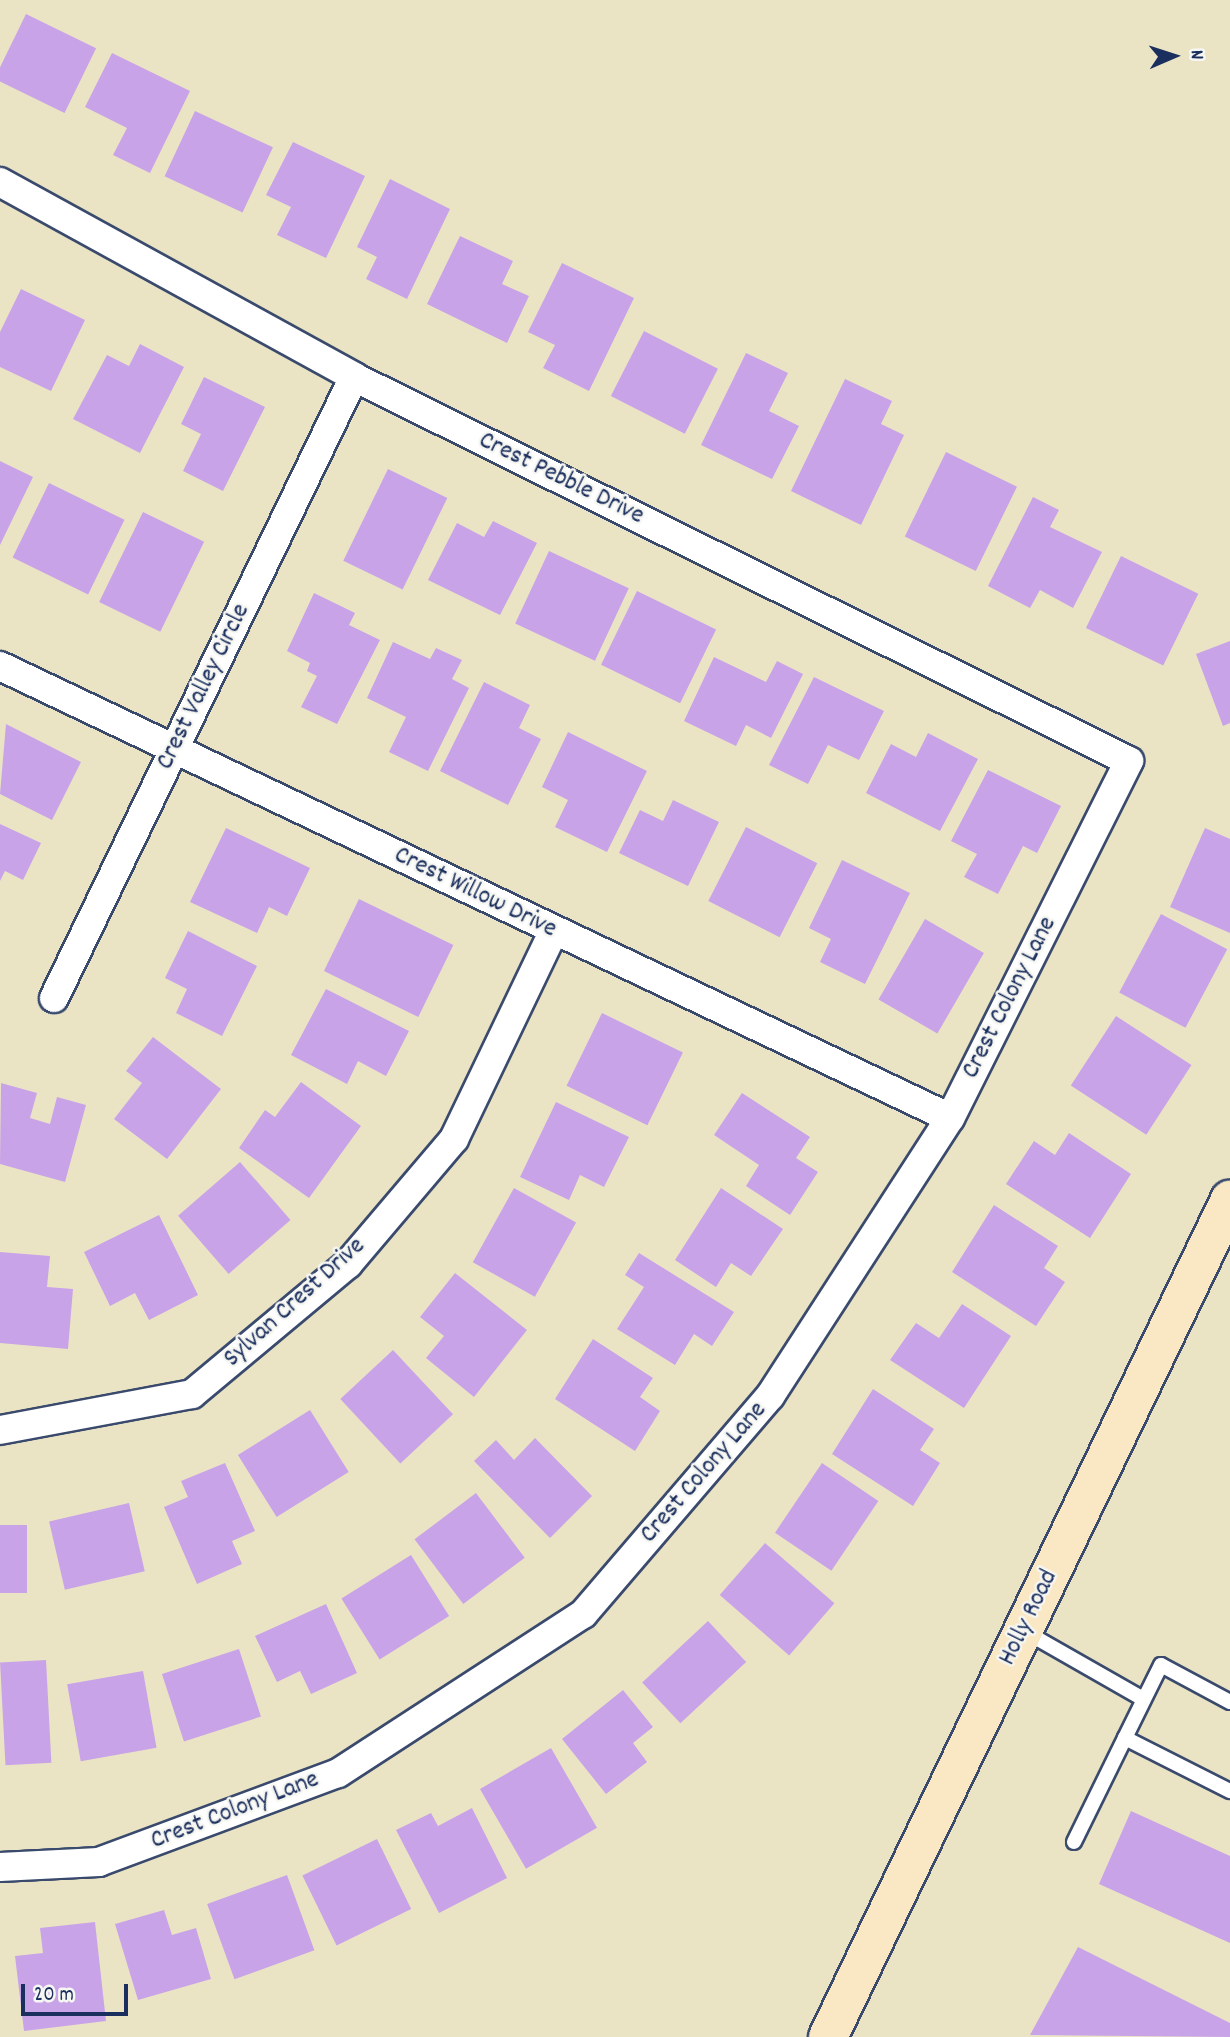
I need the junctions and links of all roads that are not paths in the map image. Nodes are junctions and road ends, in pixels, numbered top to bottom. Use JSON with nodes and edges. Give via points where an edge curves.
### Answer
{"nodes":[{"id":1,"x":0,"y":182,"type":"edge"},
{"id":2,"x":354,"y":376,"type":"junction"},
{"id":3,"x":0,"y":666,"type":"edge"},
{"id":4,"x":174,"y":748,"type":"junction"},
{"id":5,"x":1129,"y":761,"type":"joint"},
{"id":6,"x":553,"y":932,"type":"junction"},
{"id":7,"x":54,"y":998,"type":"dead end"},
{"id":8,"x":950,"y":1118,"type":"junction"},
{"id":9,"x":1230,"y":1200,"type":"edge"},
{"id":10,"x":0,"y":1430,"type":"edge"},
{"id":11,"x":1023,"y":1631,"type":"junction"},
{"id":12,"x":1143,"y":1699,"type":"junction"},
{"id":13,"x":1230,"y":1702,"type":"edge"},
{"id":14,"x":1125,"y":1738,"type":"junction"},
{"id":15,"x":1230,"y":1791,"type":"edge"},
{"id":16,"x":1074,"y":1842,"type":"dead end"},
{"id":17,"x":0,"y":1867,"type":"edge"},
{"id":18,"x":828,"y":2037,"type":"edge"}],
"edges":[{"from":1,"to":2,"type":"street","name":"Crest Pebble Drive"},
{"from":2,"to":4,"type":"street","name":"Crest Valley Circle"},
{"from":2,"to":5,"type":"street","name":"Crest Pebble Drive"},
{"from":3,"to":4,"type":"street","name":"Crest Willow Drive"},
{"from":4,"to":6,"type":"street","name":"Crest Willow Drive"},
{"from":4,"to":7,"type":"street","name":"Crest Valley Circle"},
{"from":5,"to":8,"type":"street","name":"Crest Colony Lane"},
{"from":6,"to":8,"type":"street","name":"Crest Willow Drive"},
{"from":6,"to":10,"type":"street","name":"Sylvan Crest Drive","via":[[454,1139],[348,1264],[192,1394]]},
{"from":8,"to":17,"type":"street","name":"Crest Colony Lane","via":[[770,1396],[583,1614],[338,1773],[99,1862]]},
{"from":9,"to":11,"type":"main road","name":"Holly Road"},
{"from":11,"to":12,"type":"lane"},
{"from":11,"to":18,"type":"main road","name":"Holly Road"},
{"from":12,"to":13,"type":"lane","via":[[1161,1665]]},
{"from":12,"to":14,"type":"lane"},
{"from":14,"to":15,"type":"lane"},
{"from":14,"to":16,"type":"lane"}]}
